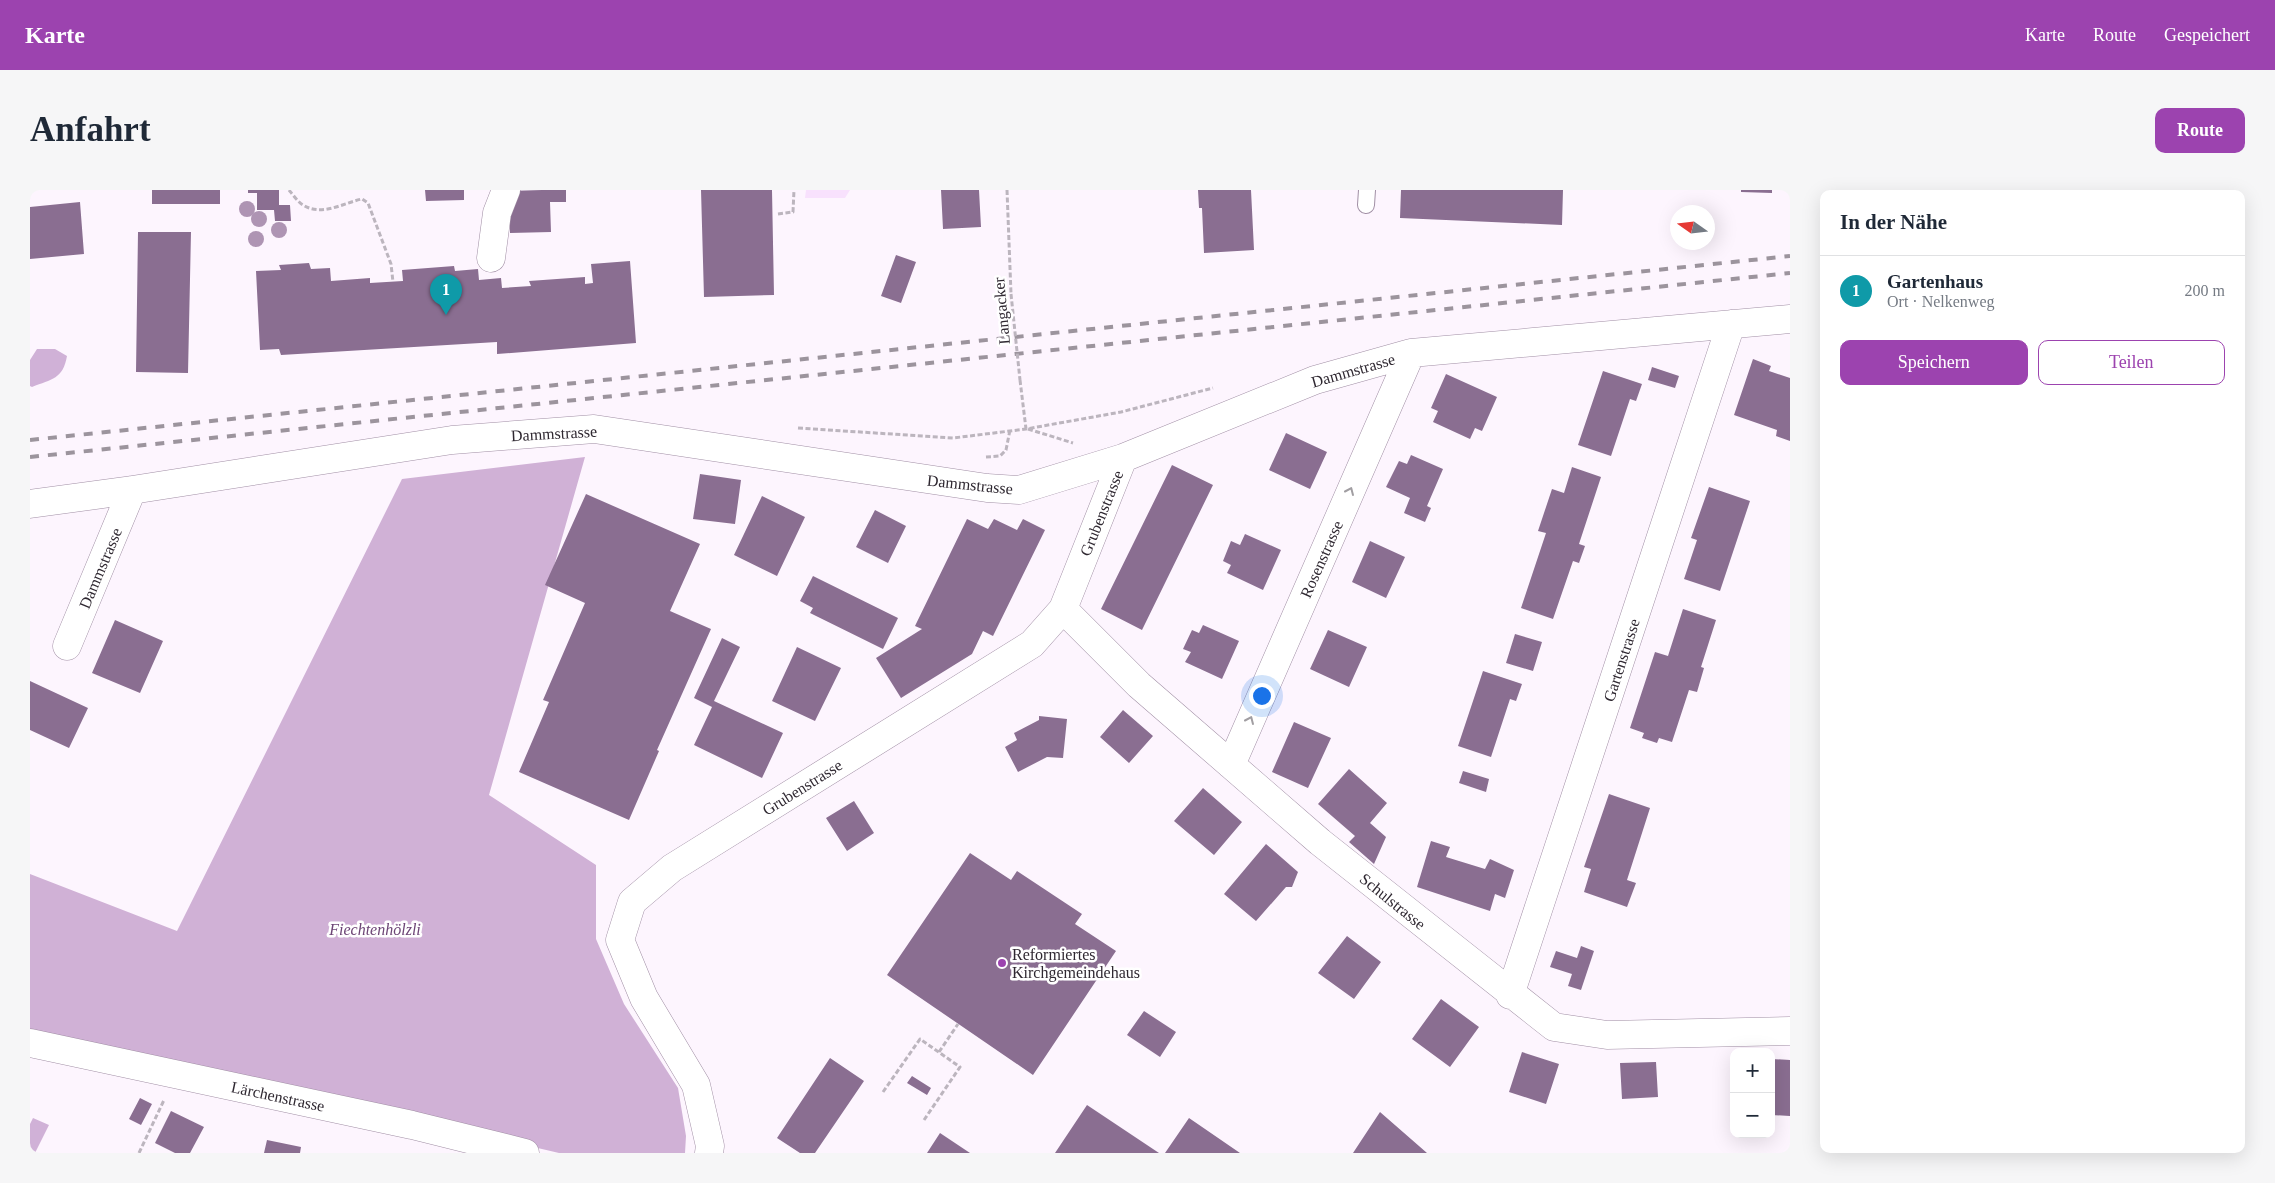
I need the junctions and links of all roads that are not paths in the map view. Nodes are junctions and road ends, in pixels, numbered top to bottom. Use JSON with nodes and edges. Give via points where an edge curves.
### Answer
{"nodes":[{"id":1,"x":506,"y":190,"type":"edge"},
{"id":2,"x":491,"y":258,"type":"dead end"},
{"id":3,"x":1790,"y":319,"type":"edge"},
{"id":4,"x":1732,"y":324,"type":"junction"},
{"id":5,"x":1411,"y":353,"type":"junction"},
{"id":6,"x":1124,"y":458,"type":"junction"},
{"id":7,"x":132,"y":490,"type":"junction"},
{"id":8,"x":30,"y":504,"type":"edge"},
{"id":9,"x":1063,"y":609,"type":"junction"},
{"id":10,"x":67,"y":646,"type":"dead end"},
{"id":11,"x":1231,"y":765,"type":"junction"},
{"id":12,"x":1510,"y":995,"type":"junction"},
{"id":13,"x":1790,"y":1031,"type":"edge"},
{"id":14,"x":30,"y":1043,"type":"edge"},
{"id":15,"x":525,"y":1153,"type":"edge"},
{"id":16,"x":709,"y":1153,"type":"edge"}],
"edges":[{"from":1,"to":2,"type":"street","via":[[497,213]]},
{"from":3,"to":4,"type":"street","name":"Dammstrasse"},
{"from":4,"to":5,"type":"street","name":"Dammstrasse"},
{"from":4,"to":12,"type":"street","name":"Gartenstrasse"},
{"from":5,"to":6,"type":"street","name":"Dammstrasse","via":[[1315,380]]},
{"from":11,"to":5,"type":"street","name":"Rosenstrasse","one_way":true},
{"from":6,"to":7,"type":"street","name":"Dammstrasse","via":[[1019,490],[987,488],[594,429],[452,440]]},
{"from":6,"to":9,"type":"street","name":"Grubenstrasse"},
{"from":7,"to":8,"type":"street","name":"Dammstrasse"},
{"from":7,"to":10,"type":"street","name":"Dammstrasse"},
{"from":9,"to":11,"type":"street","name":"Schulstrasse","via":[[1139,685]]},
{"from":9,"to":16,"type":"street","name":"Grubenstrasse","via":[[1032,644],[672,868],[632,902],[620,940],[644,998],[696,1085]]},
{"from":11,"to":12,"type":"street","name":"Schulstrasse","via":[[1320,842]]},
{"from":12,"to":13,"type":"street","name":"Schulstrasse","via":[[1554,1027],[1607,1035]]},
{"from":14,"to":15,"type":"street","name":"Lärchenstrasse","via":[[412,1125]]}]}
